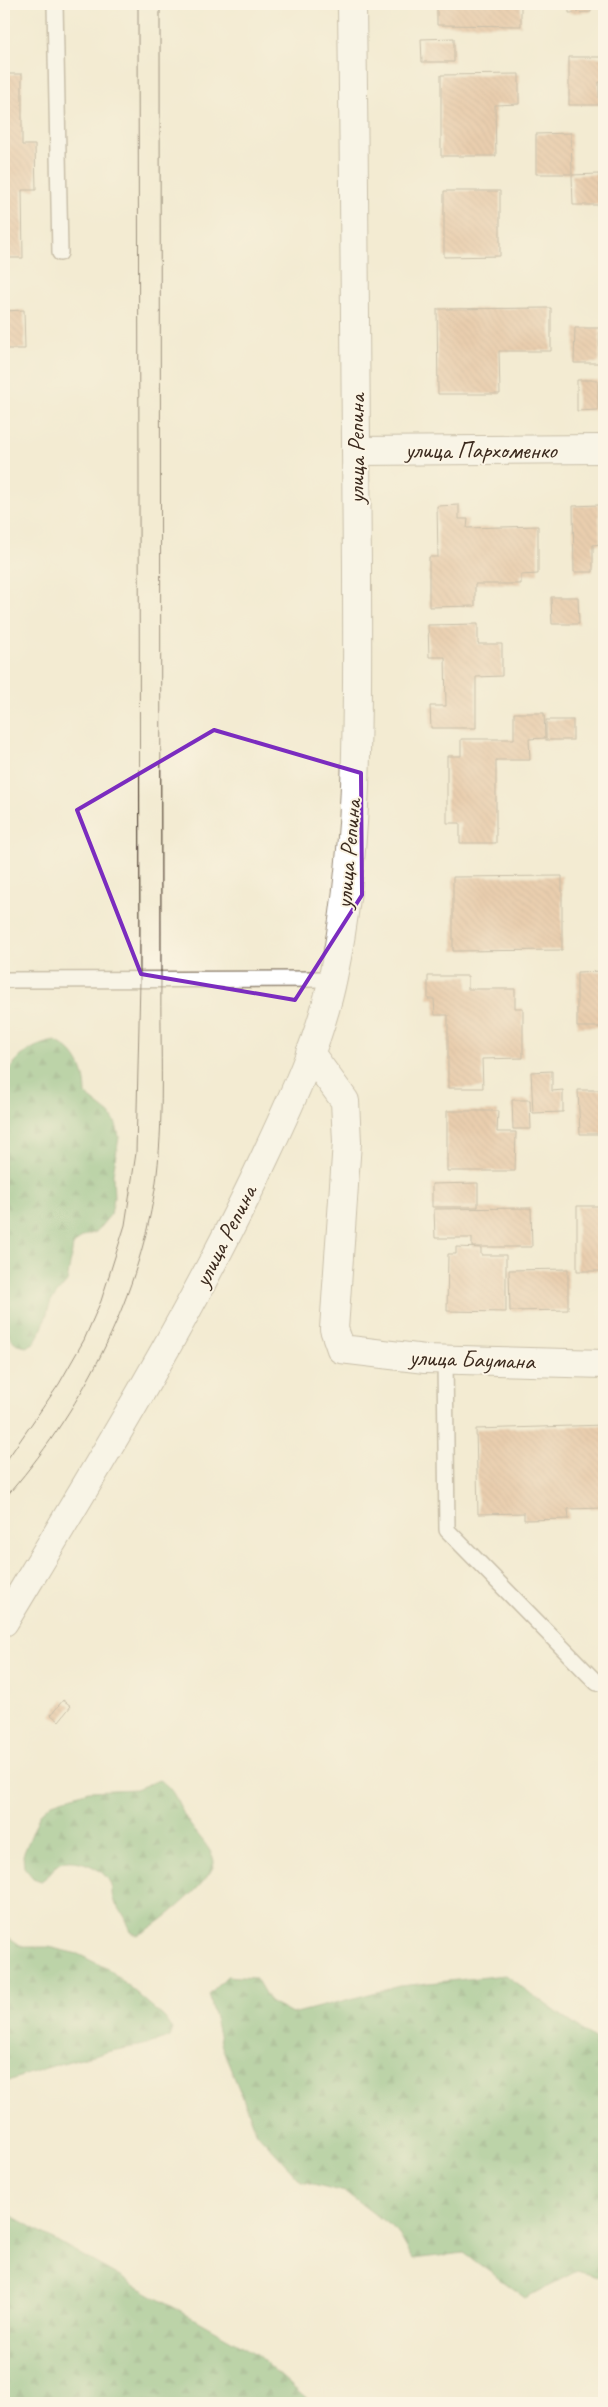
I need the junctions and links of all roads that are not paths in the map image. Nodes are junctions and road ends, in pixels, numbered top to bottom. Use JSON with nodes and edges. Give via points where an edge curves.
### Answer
{"nodes":[{"id":1,"x":55,"y":4,"type":"edge"},
{"id":2,"x":352,"y":4,"type":"edge"},
{"id":3,"x":60,"y":253,"type":"dead end"},
{"id":4,"x":604,"y":449,"type":"edge"},
{"id":5,"x":357,"y":451,"type":"junction"},
{"id":6,"x":333,"y":979,"type":"junction"},
{"id":7,"x":4,"y":980,"type":"edge"},
{"id":8,"x":310,"y":1053,"type":"junction"},
{"id":9,"x":445,"y":1360,"type":"junction"},
{"id":10,"x":604,"y":1364,"type":"edge"},
{"id":11,"x":11,"y":1598,"type":"edge"},
{"id":12,"x":4,"y":1622,"type":"edge"},
{"id":13,"x":604,"y":1683,"type":"edge"}],
"edges":[{"from":1,"to":3,"type":"lane"},
{"from":2,"to":5,"type":"street","name":"улица Репина"},
{"from":4,"to":5,"type":"street","name":"улица Пархоменко"},
{"from":5,"to":6,"type":"street","name":"улица Репина","via":[[357,728],[348,880]]},
{"from":6,"to":7,"type":"lane"},
{"from":6,"to":8,"type":"street","name":"улица Репина"},
{"from":8,"to":9,"type":"street","name":"улица Баумана","via":[[345,1101],[347,1142],[334,1329],[341,1349]]},
{"from":8,"to":11,"type":"street","name":"улица Репина","via":[[277,1131],[189,1308]]},
{"from":9,"to":10,"type":"street","name":"улица Баумана"},
{"from":9,"to":13,"type":"lane","via":[[447,1530],[597,1683]]},
{"from":11,"to":12,"type":"street","name":"улица Репина"}]}
